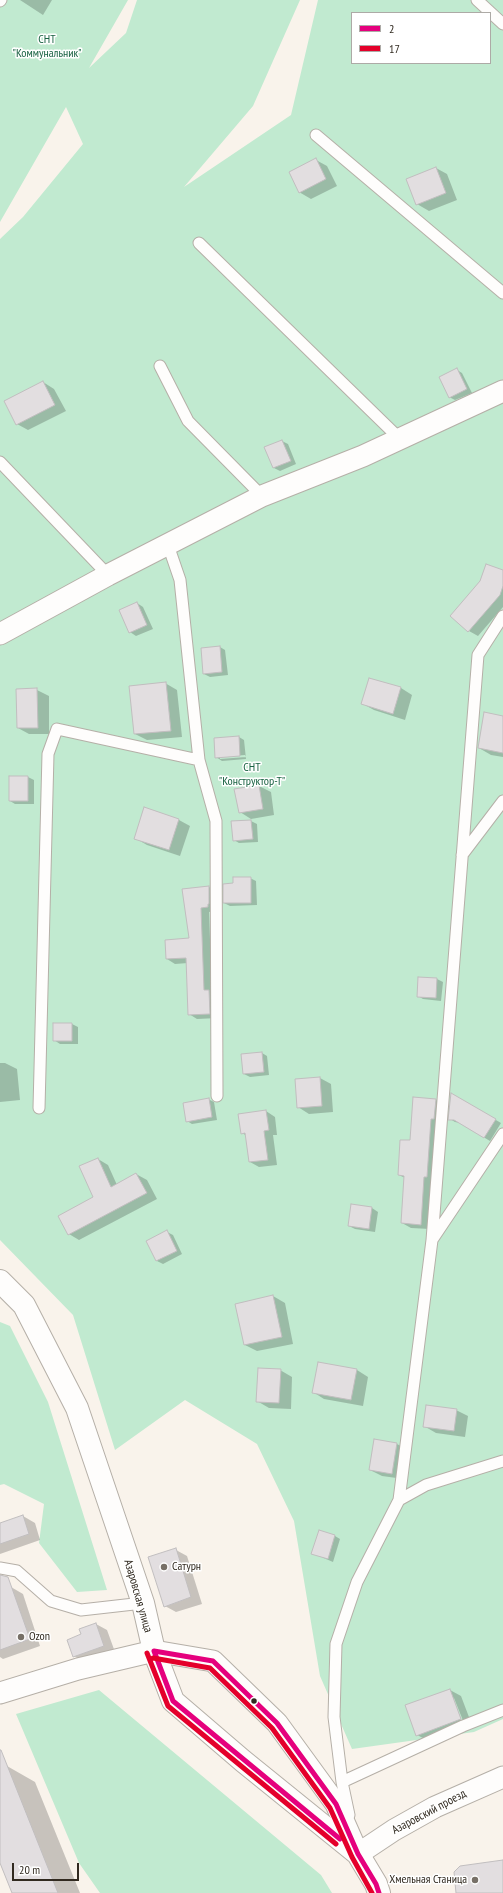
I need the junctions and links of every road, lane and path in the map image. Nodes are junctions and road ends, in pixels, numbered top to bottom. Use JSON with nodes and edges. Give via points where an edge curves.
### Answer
{"nodes":[{"id":1,"x":478,"y":0,"type":"edge"},
{"id":2,"x":490,"y":12,"type":"edge"},
{"id":3,"x":491,"y":12,"type":"edge"},
{"id":4,"x":503,"y":24,"type":"edge"},
{"id":5,"x":316,"y":135,"type":"dead end"},
{"id":6,"x":198,"y":243,"type":"dead end"},
{"id":7,"x":503,"y":293,"type":"edge"},
{"id":8,"x":160,"y":366,"type":"dead end"},
{"id":9,"x":503,"y":391,"type":"edge"},
{"id":10,"x":401,"y":440,"type":"junction"},
{"id":11,"x":0,"y":462,"type":"edge"},
{"id":12,"x":262,"y":496,"type":"junction"},
{"id":13,"x":168,"y":545,"type":"junction"},
{"id":14,"x":108,"y":575,"type":"junction"},
{"id":15,"x":503,"y":616,"type":"edge"},
{"id":16,"x":0,"y":634,"type":"edge"},
{"id":17,"x":199,"y":760,"type":"junction"},
{"id":18,"x":503,"y":801,"type":"edge"},
{"id":19,"x":462,"y":855,"type":"junction"},
{"id":20,"x":217,"y":1096,"type":"dead end"},
{"id":21,"x":39,"y":1108,"type":"dead end"},
{"id":22,"x":503,"y":1134,"type":"edge"},
{"id":23,"x":432,"y":1240,"type":"junction"},
{"id":24,"x":0,"y":1281,"type":"edge"},
{"id":25,"x":503,"y":1460,"type":"edge"},
{"id":26,"x":399,"y":1500,"type":"junction"},
{"id":27,"x":0,"y":1568,"type":"edge"},
{"id":28,"x":143,"y":1603,"type":"junction"},
{"id":29,"x":154,"y":1651,"type":"junction"},
{"id":30,"x":0,"y":1693,"type":"edge"},
{"id":31,"x":503,"y":1710,"type":"edge"},
{"id":32,"x":503,"y":1777,"type":"edge"},
{"id":33,"x":342,"y":1782,"type":"junction"},
{"id":34,"x":358,"y":1854,"type":"junction"},
{"id":35,"x":380,"y":1893,"type":"edge"}],
"edges":[{"from":1,"to":2,"type":"lane"},
{"from":3,"to":4,"type":"lane"},
{"from":5,"to":7,"type":"lane"},
{"from":6,"to":10,"type":"lane"},
{"from":8,"to":12,"type":"lane","via":[[188,421]]},
{"from":9,"to":10,"type":"street"},
{"from":10,"to":12,"type":"street"},
{"from":11,"to":14,"type":"lane"},
{"from":12,"to":13,"type":"street"},
{"from":13,"to":14,"type":"street"},
{"from":13,"to":17,"type":"lane","via":[[180,580]]},
{"from":14,"to":16,"type":"street"},
{"from":15,"to":19,"type":"lane","via":[[478,654]]},
{"from":17,"to":20,"type":"lane","via":[[216,821]]},
{"from":17,"to":21,"type":"lane","via":[[57,729],[48,754]]},
{"from":18,"to":19,"type":"lane"},
{"from":19,"to":23,"type":"lane"},
{"from":22,"to":23,"type":"lane"},
{"from":23,"to":26,"type":"lane"},
{"from":24,"to":28,"type":"street","name":"Азаровская улица","via":[[24,1305],[77,1408]]},
{"from":25,"to":26,"type":"lane","via":[[426,1485]]},
{"from":26,"to":33,"type":"lane","via":[[357,1582],[336,1644],[334,1717]]},
{"from":27,"to":28,"type":"lane","via":[[18,1571],[51,1601],[81,1610]]},
{"from":28,"to":29,"type":"street","name":"Азаровская улица"},
{"from":29,"to":30,"type":"street","via":[[78,1669]]},
{"from":29,"to":34,"type":"street","name":"Азаровская улица","via":[[173,1701]]},
{"from":29,"to":34,"type":"street","via":[[213,1661],[277,1723],[336,1804]]},
{"from":31,"to":33,"type":"lane"},
{"from":32,"to":34,"type":"street","name":"Азаровский проезд","via":[[435,1807]]},
{"from":33,"to":34,"type":"lane"},
{"from":34,"to":35,"type":"street","name":"Азаровская улица"}]}
